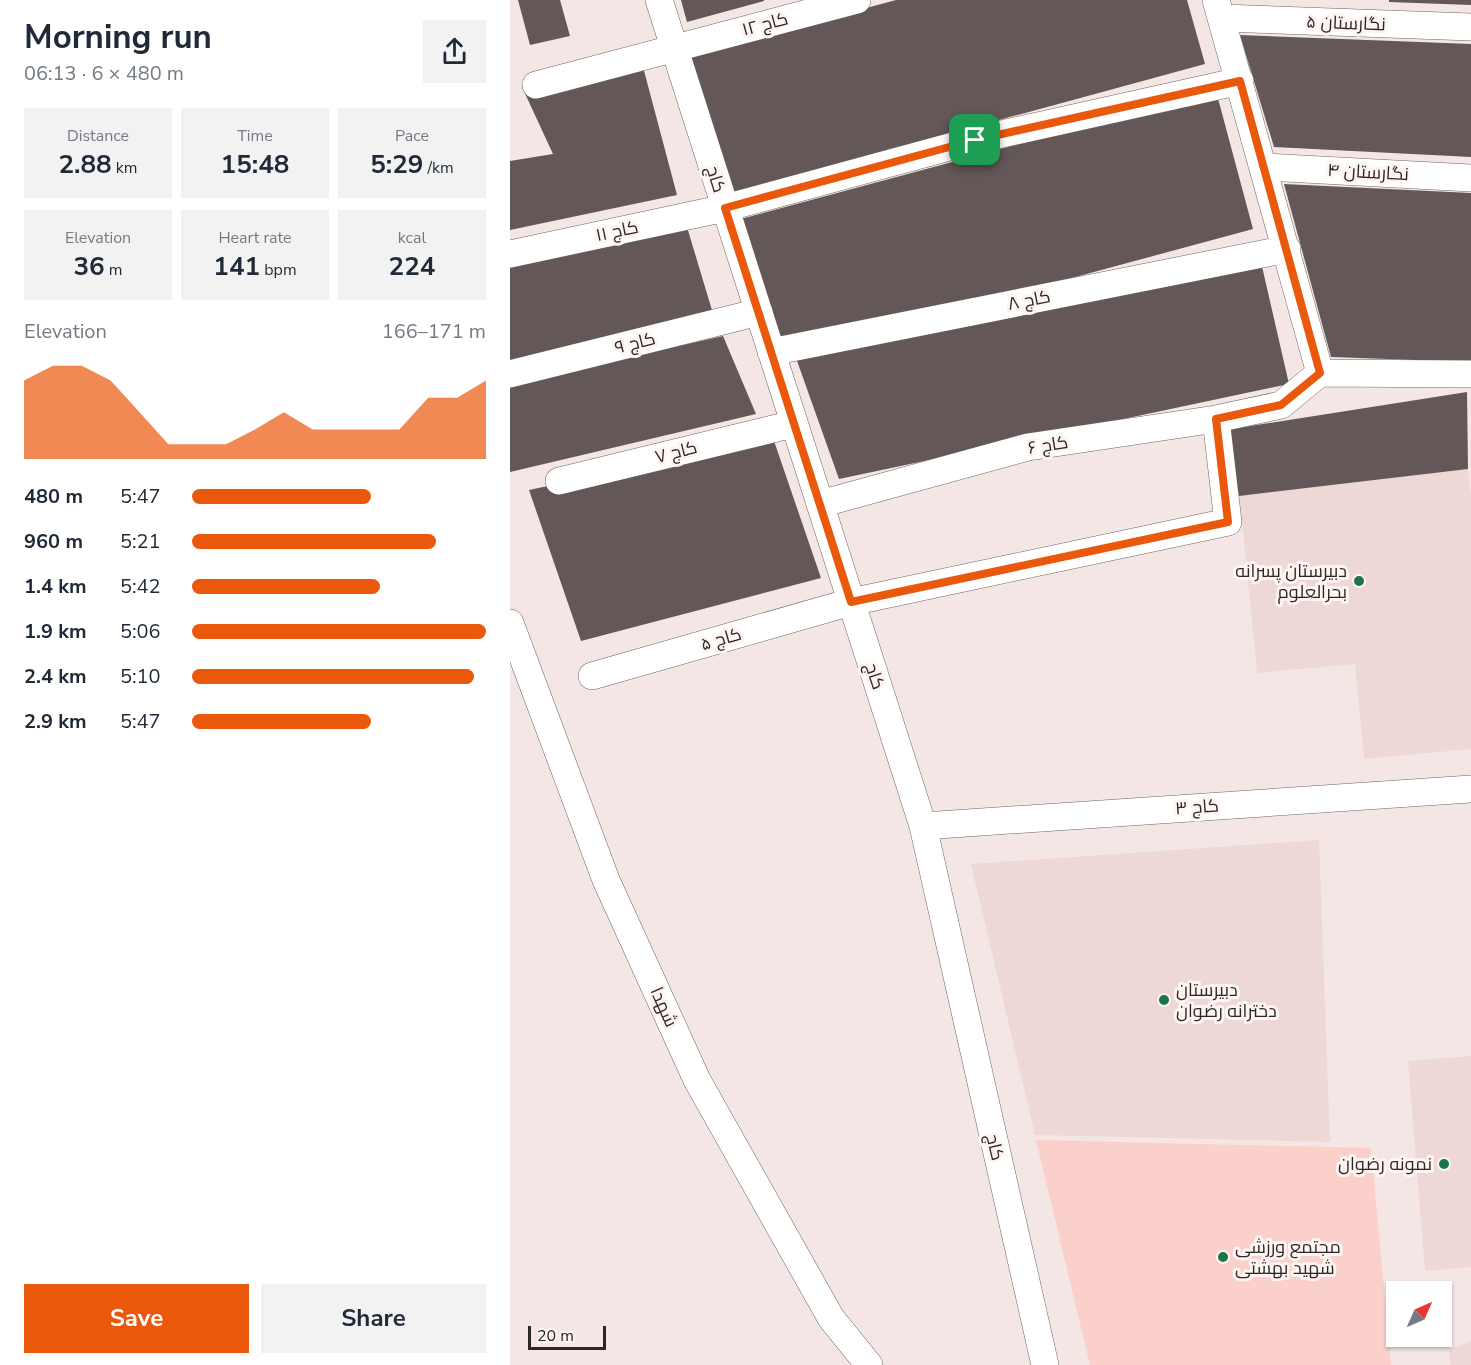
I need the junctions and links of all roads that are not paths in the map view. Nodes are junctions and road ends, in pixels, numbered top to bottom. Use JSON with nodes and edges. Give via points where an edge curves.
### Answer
{"nodes":[{"id":1,"x":659,"y":0,"type":"edge"},
{"id":2,"x":856,"y":0,"type":"edge"},
{"id":3,"x":1219,"y":9,"type":"edge"},
{"id":4,"x":1471,"y":27,"type":"edge"},
{"id":5,"x":674,"y":48,"type":"junction"},
{"id":6,"x":1240,"y":81,"type":"junction"},
{"id":7,"x":536,"y":85,"type":"dead end"},
{"id":8,"x":1265,"y":167,"type":"junction"},
{"id":9,"x":1471,"y":178,"type":"edge"},
{"id":10,"x":725,"y":208,"type":"junction"},
{"id":11,"x":1287,"y":249,"type":"junction"},
{"id":12,"x":510,"y":254,"type":"edge"},
{"id":13,"x":759,"y":312,"type":"junction"},
{"id":14,"x":771,"y":352,"type":"junction"},
{"id":15,"x":1320,"y":373,"type":"junction"},
{"id":16,"x":510,"y":374,"type":"edge"},
{"id":17,"x":1471,"y":374,"type":"edge"},
{"id":18,"x":1216,"y":419,"type":"junction"},
{"id":19,"x":793,"y":424,"type":"junction"},
{"id":20,"x":559,"y":481,"type":"dead end"},
{"id":21,"x":820,"y":504,"type":"junction"},
{"id":22,"x":851,"y":602,"type":"junction"},
{"id":23,"x":510,"y":623,"type":"edge"},
{"id":24,"x":592,"y":676,"type":"dead end"},
{"id":25,"x":1471,"y":789,"type":"edge"},
{"id":26,"x":923,"y":826,"type":"junction"},
{"id":27,"x":868,"y":1365,"type":"edge"},
{"id":28,"x":1045,"y":1365,"type":"edge"}],
"edges":[{"from":1,"to":5,"type":"street","name":"کاج"},
{"from":2,"to":5,"type":"street","name":"کاج ۱۲"},
{"from":3,"to":4,"type":"street","name":"نگارستان ۵"},
{"from":3,"to":6,"type":"street"},
{"from":5,"to":7,"type":"street","name":"کاج ۱۲"},
{"from":5,"to":10,"type":"street","name":"کاج"},
{"from":6,"to":8,"type":"street"},
{"from":6,"to":10,"type":"street","name":"کاج ۱۱","via":[[975,140]]},
{"from":8,"to":9,"type":"street","name":"نگارستان ۴"},
{"from":8,"to":11,"type":"street"},
{"from":10,"to":12,"type":"street","name":"کاج ۱۱"},
{"from":10,"to":13,"type":"street","name":"کاج"},
{"from":11,"to":14,"type":"street","name":"کاج ۸"},
{"from":11,"to":15,"type":"street"},
{"from":13,"to":14,"type":"street","name":"کاج"},
{"from":13,"to":16,"type":"street","name":"کاج ۹"},
{"from":14,"to":19,"type":"street","name":"کاج"},
{"from":15,"to":17,"type":"street"},
{"from":15,"to":18,"type":"street","name":"کاج ۶","via":[[1281,405]]},
{"from":18,"to":21,"type":"street","name":"کاج ۶","via":[[1028,447]]},
{"from":18,"to":22,"type":"street","name":"کاج ۵","via":[[1228,522]]},
{"from":19,"to":20,"type":"street","name":"کاج ۷"},
{"from":19,"to":21,"type":"street","name":"کاج"},
{"from":21,"to":22,"type":"street","name":"کاج"},
{"from":22,"to":24,"type":"street","name":"کاج ۵"},
{"from":22,"to":26,"type":"street","name":"کاج"},
{"from":23,"to":27,"type":"street","name":"شهدا","via":[[606,880],[697,1080],[831,1318]]},
{"from":25,"to":26,"type":"street","name":"کاج ۳"},
{"from":26,"to":28,"type":"street","name":"کاج"}]}
